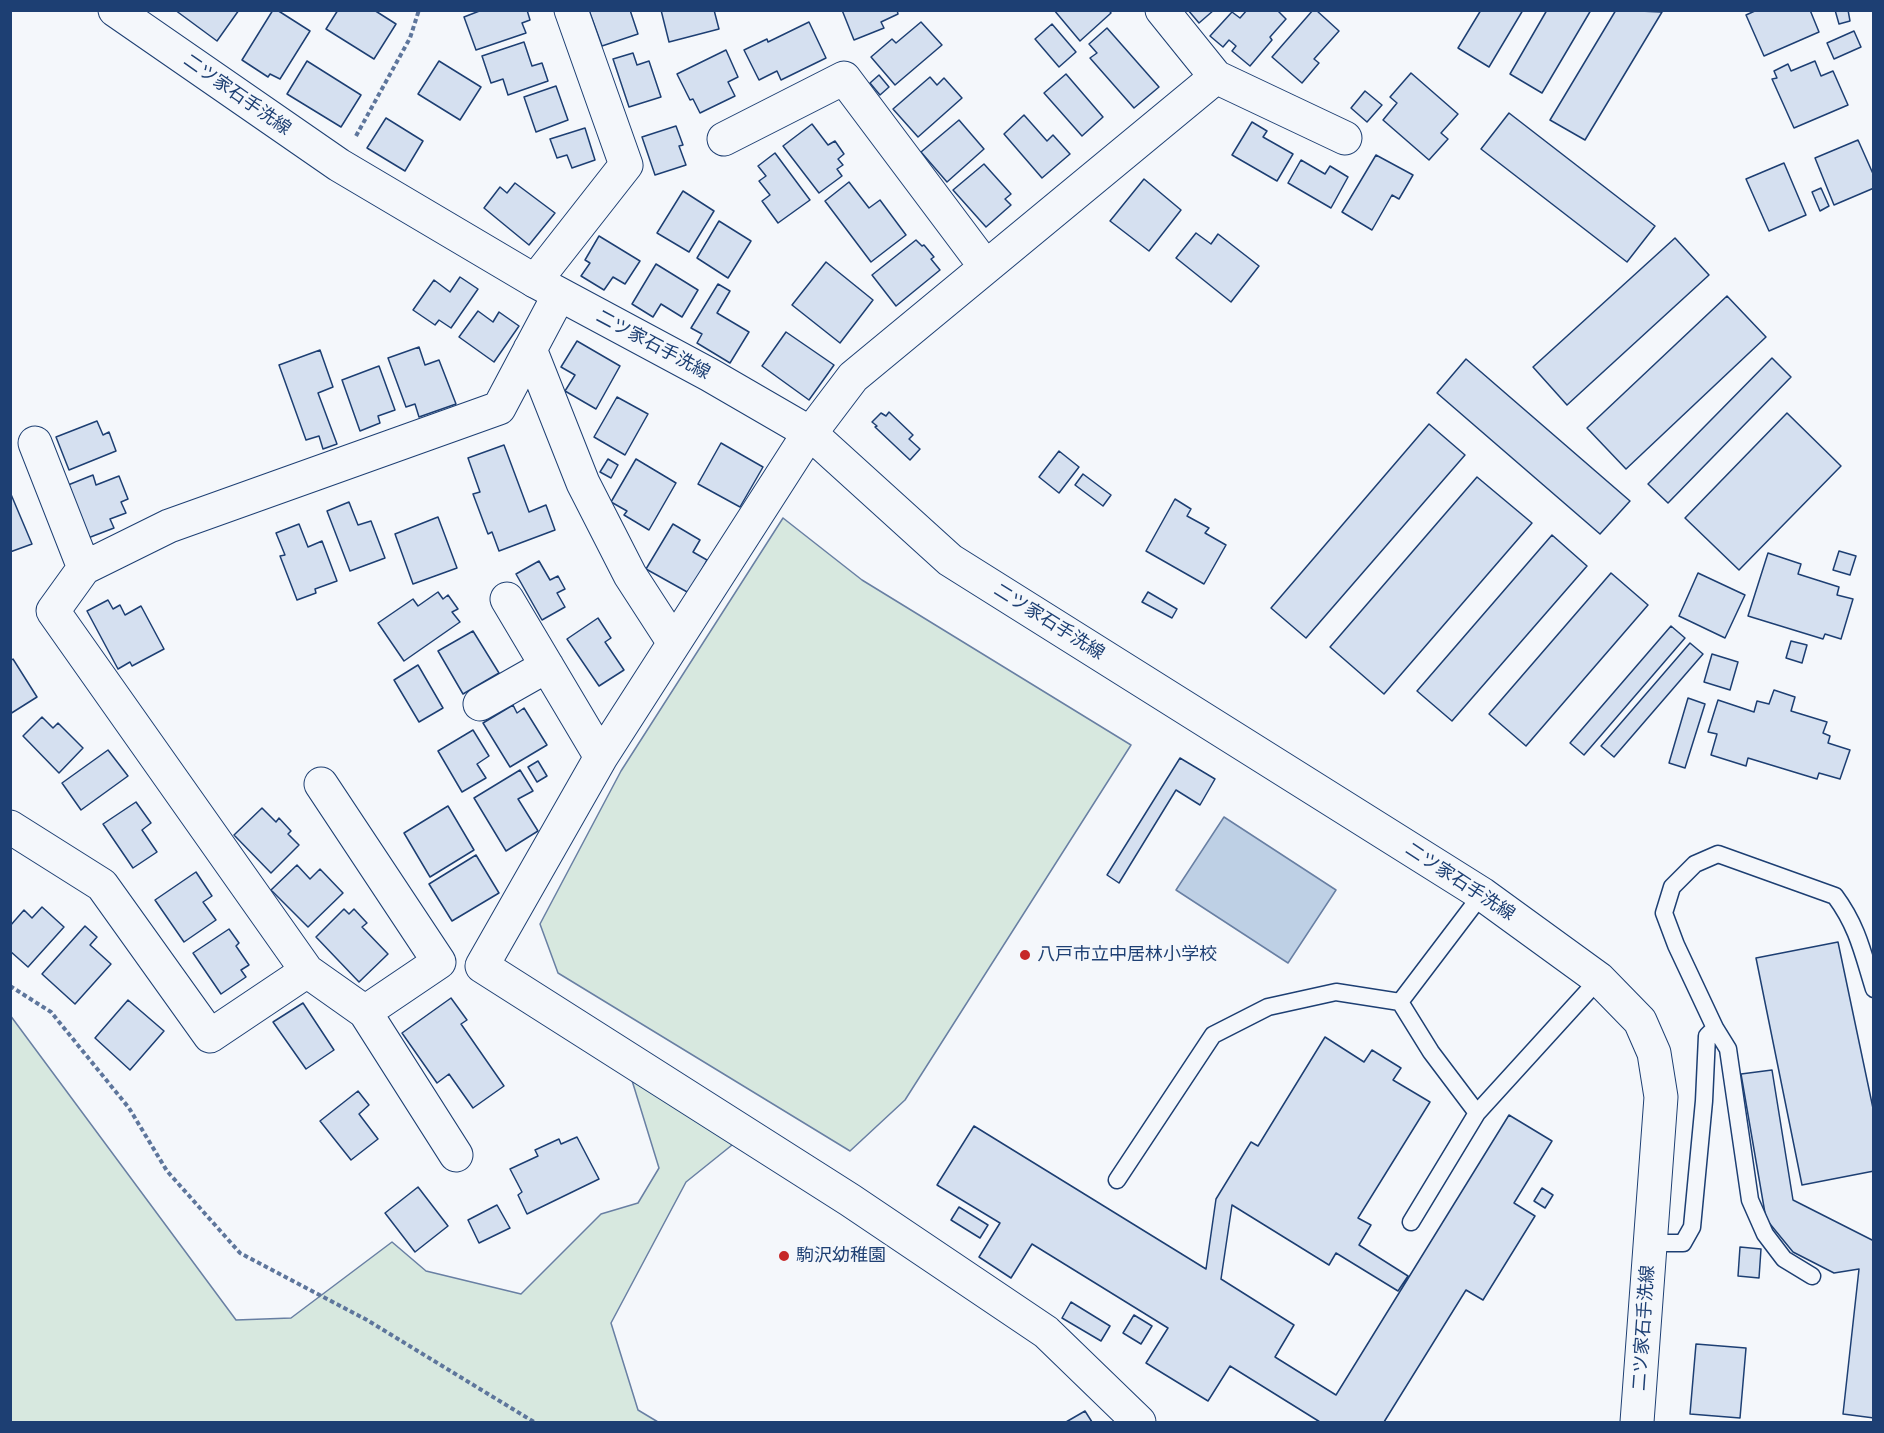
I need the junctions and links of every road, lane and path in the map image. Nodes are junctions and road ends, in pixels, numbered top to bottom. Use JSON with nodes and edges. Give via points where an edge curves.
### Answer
{"nodes":[{"id":1,"x":115,"y":10,"type":"edge"},
{"id":2,"x":418,"y":10,"type":"edge"},
{"id":3,"x":571,"y":10,"type":"edge"},
{"id":4,"x":1162,"y":10,"type":"edge"},
{"id":5,"x":1216,"y":77,"type":"junction"},
{"id":6,"x":1345,"y":138,"type":"dead end"},
{"id":7,"x":724,"y":139,"type":"dead end"},
{"id":8,"x":339,"y":165,"type":"junction"},
{"id":9,"x":985,"y":266,"type":"junction"},
{"id":10,"x":547,"y":288,"type":"junction"},
{"id":11,"x":530,"y":349,"type":"junction"},
{"id":12,"x":810,"y":433,"type":"junction"},
{"id":13,"x":35,"y":443,"type":"dead end"},
{"id":14,"x":84,"y":568,"type":"junction"},
{"id":15,"x":507,"y":599,"type":"dead end"},
{"id":16,"x":674,"y":643,"type":"junction"},
{"id":17,"x":547,"y":666,"type":"junction"},
{"id":18,"x":480,"y":705,"type":"dead end"},
{"id":19,"x":601,"y":757,"type":"junction"},
{"id":20,"x":321,"y":784,"type":"dead end"},
{"id":21,"x":10,"y":827,"type":"edge"},
{"id":22,"x":1482,"y":894,"type":"junction"},
{"id":23,"x":307,"y":971,"type":"junction"},
{"id":24,"x":1599,"y":979,"type":"junction"},
{"id":25,"x":10,"y":986,"type":"edge"},
{"id":26,"x":1874,"y":989,"type":"edge"},
{"id":27,"x":1400,"y":1002,"type":"junction"},
{"id":28,"x":365,"y":1012,"type":"junction"},
{"id":29,"x":1715,"y":1028,"type":"junction"},
{"id":30,"x":1477,"y":1113,"type":"junction"},
{"id":31,"x":456,"y":1155,"type":"dead end"},
{"id":32,"x":1117,"y":1180,"type":"dead end"},
{"id":33,"x":1411,"y":1222,"type":"dead end"},
{"id":34,"x":1650,"y":1243,"type":"junction"},
{"id":35,"x":1812,"y":1276,"type":"dead end"},
{"id":36,"x":534,"y":1422,"type":"edge"},
{"id":37,"x":1139,"y":1422,"type":"edge"},
{"id":38,"x":1637,"y":1422,"type":"edge"}],
"edges":[{"from":1,"to":8,"type":"street","name":"二ツ家石手洗線"},
{"from":2,"to":8,"type":"path","via":[[410,38]]},
{"from":3,"to":10,"type":"street","via":[[626,165]]},
{"from":4,"to":5,"type":"street"},
{"from":5,"to":6,"type":"street"},
{"from":5,"to":9,"type":"street"},
{"from":7,"to":9,"type":"street","via":[[844,78]]},
{"from":8,"to":10,"type":"street","name":"二ツ家石手洗線"},
{"from":9,"to":12,"type":"street","via":[[853,377]]},
{"from":10,"to":11,"type":"street"},
{"from":10,"to":12,"type":"street","name":"二ツ家石手洗線"},
{"from":11,"to":14,"type":"street","via":[[499,408],[169,526]]},
{"from":11,"to":16,"type":"street","via":[[584,483],[630,575]]},
{"from":12,"to":16,"type":"street"},
{"from":12,"to":22,"type":"street","name":"二ツ家石手洗線","via":[[950,560]]},
{"from":13,"to":14,"type":"street"},
{"from":14,"to":23,"type":"street","via":[[53,611]]},
{"from":15,"to":17,"type":"street"},
{"from":16,"to":19,"type":"street"},
{"from":17,"to":18,"type":"street"},
{"from":17,"to":19,"type":"street"},
{"from":19,"to":37,"type":"street","via":[[482,966],[850,1200],[1046,1332]]},
{"from":20,"to":28,"type":"street","via":[[439,962]]},
{"from":21,"to":23,"type":"street","via":[[102,885],[210,1036]]},
{"from":22,"to":24,"type":"street","name":"二ツ家石手洗線"},
{"from":22,"to":27,"type":"lane"},
{"from":23,"to":28,"type":"street"},
{"from":24,"to":30,"type":"lane"},
{"from":24,"to":34,"type":"street","name":"二ツ家石手洗線","via":[[1640,1021],[1654,1053],[1661,1097]]},
{"from":25,"to":36,"type":"path","via":[[51,1012],[129,1108],[167,1171],[240,1253],[367,1320]]},
{"from":26,"to":29,"type":"lane","via":[[1856,930],[1835,896],[1718,854],[1695,864],[1672,887],[1664,913]]},
{"from":27,"to":30,"type":"lane","via":[[1431,1052]]},
{"from":27,"to":32,"type":"lane","via":[[1336,992],[1268,1007],[1213,1035]]},
{"from":28,"to":31,"type":"street"},
{"from":29,"to":34,"type":"lane","via":[[1707,1036],[1692,1227],[1683,1243]]},
{"from":29,"to":35,"type":"lane","via":[[1728,1049],[1750,1200],[1765,1234],[1784,1259]]},
{"from":30,"to":33,"type":"lane"},
{"from":34,"to":38,"type":"street","name":"二ツ家石手洗線"}]}
